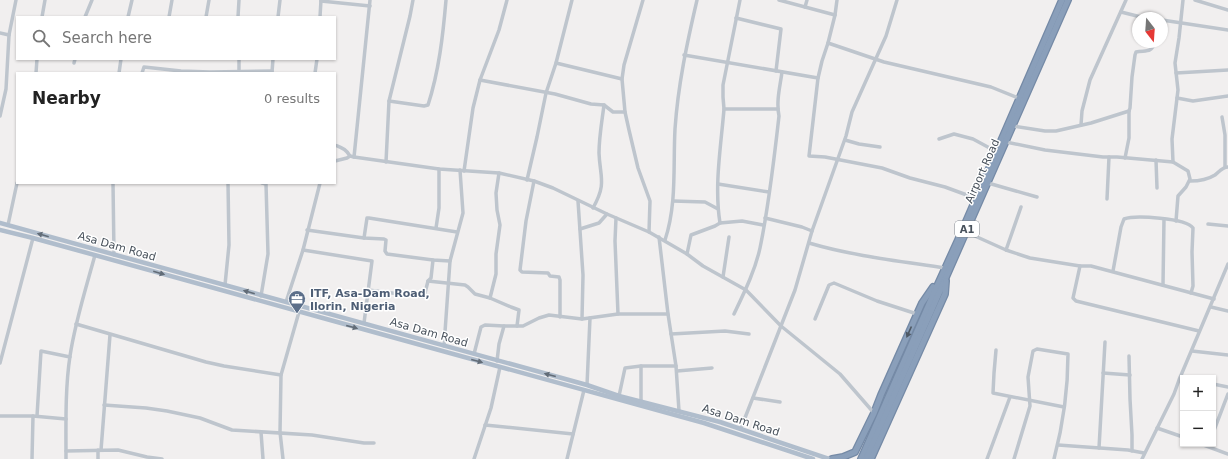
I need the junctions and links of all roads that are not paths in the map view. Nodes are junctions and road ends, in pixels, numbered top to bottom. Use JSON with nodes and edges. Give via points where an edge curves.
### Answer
{"nodes":[{"id":1,"x":16,"y":0,"type":"edge"},
{"id":2,"x":45,"y":0,"type":"edge"},
{"id":3,"x":92,"y":0,"type":"edge"},
{"id":4,"x":132,"y":0,"type":"edge"},
{"id":5,"x":172,"y":0,"type":"edge"},
{"id":6,"x":209,"y":0,"type":"edge"},
{"id":7,"x":239,"y":0,"type":"edge"},
{"id":8,"x":280,"y":0,"type":"edge"},
{"id":9,"x":321,"y":0,"type":"edge"},
{"id":10,"x":370,"y":0,"type":"edge"},
{"id":11,"x":413,"y":0,"type":"edge"},
{"id":12,"x":446,"y":0,"type":"edge"},
{"id":13,"x":508,"y":0,"type":"edge"},
{"id":14,"x":572,"y":0,"type":"edge"},
{"id":15,"x":643,"y":0,"type":"edge"},
{"id":16,"x":697,"y":0,"type":"edge"},
{"id":17,"x":740,"y":0,"type":"edge"},
{"id":18,"x":779,"y":0,"type":"edge"},
{"id":19,"x":807,"y":0,"type":"edge"},
{"id":20,"x":837,"y":0,"type":"edge"},
{"id":21,"x":897,"y":0,"type":"edge"},
{"id":22,"x":1062,"y":0,"type":"edge"},
{"id":23,"x":1068,"y":0,"type":"edge"},
{"id":24,"x":1126,"y":0,"type":"edge"},
{"id":25,"x":1183,"y":0,"type":"edge"},
{"id":26,"x":1195,"y":0,"type":"edge"},
{"id":27,"x":370,"y":6,"type":"junction"},
{"id":28,"x":805,"y":7,"type":"junction"},
{"id":29,"x":1228,"y":10,"type":"edge"},
{"id":30,"x":1120,"y":12,"type":"junction"},
{"id":31,"x":835,"y":15,"type":"junction"},
{"id":32,"x":1132,"y":15,"type":"edge"},
{"id":33,"x":42,"y":16,"type":"edge"},
{"id":34,"x":85,"y":16,"type":"edge"},
{"id":35,"x":128,"y":16,"type":"edge"},
{"id":36,"x":169,"y":16,"type":"edge"},
{"id":37,"x":206,"y":16,"type":"edge"},
{"id":38,"x":238,"y":16,"type":"edge"},
{"id":39,"x":278,"y":16,"type":"edge"},
{"id":40,"x":320,"y":16,"type":"edge"},
{"id":41,"x":736,"y":18,"type":"junction"},
{"id":42,"x":1168,"y":21,"type":"edge"},
{"id":43,"x":1180,"y":22,"type":"junction"},
{"id":44,"x":1228,"y":30,"type":"edge"},
{"id":45,"x":0,"y":33,"type":"edge"},
{"id":46,"x":9,"y":35,"type":"junction"},
{"id":47,"x":828,"y":43,"type":"junction"},
{"id":48,"x":1152,"y":48,"type":"edge"},
{"id":49,"x":684,"y":55,"type":"junction"},
{"id":50,"x":875,"y":59,"type":"junction"},
{"id":51,"x":38,"y":60,"type":"edge"},
{"id":52,"x":121,"y":60,"type":"edge"},
{"id":53,"x":239,"y":60,"type":"edge"},
{"id":54,"x":273,"y":60,"type":"edge"},
{"id":55,"x":316,"y":60,"type":"edge"},
{"id":56,"x":556,"y":63,"type":"junction"},
{"id":57,"x":727,"y":63,"type":"junction"},
{"id":58,"x":1228,"y":70,"type":"edge"},
{"id":59,"x":239,"y":71,"type":"junction"},
{"id":60,"x":776,"y":71,"type":"junction"},
{"id":61,"x":36,"y":72,"type":"edge"},
{"id":62,"x":119,"y":72,"type":"edge"},
{"id":63,"x":142,"y":72,"type":"edge"},
{"id":64,"x":181,"y":72,"type":"edge"},
{"id":65,"x":181,"y":72,"type":"edge"},
{"id":66,"x":272,"y":72,"type":"edge"},
{"id":67,"x":315,"y":72,"type":"edge"},
{"id":68,"x":782,"y":72,"type":"junction"},
{"id":69,"x":1176,"y":73,"type":"junction"},
{"id":70,"x":818,"y":78,"type":"junction"},
{"id":71,"x":622,"y":79,"type":"junction"},
{"id":72,"x":480,"y":80,"type":"junction"},
{"id":73,"x":546,"y":93,"type":"junction"},
{"id":74,"x":1228,"y":96,"type":"edge"},
{"id":75,"x":1177,"y":98,"type":"junction"},
{"id":76,"x":1022,"y":99,"type":"junction"},
{"id":77,"x":389,"y":101,"type":"junction"},
{"id":78,"x":604,"y":105,"type":"junction"},
{"id":79,"x":724,"y":108,"type":"junction"},
{"id":80,"x":778,"y":109,"type":"junction"},
{"id":81,"x":1,"y":111,"type":"edge"},
{"id":82,"x":1129,"y":111,"type":"junction"},
{"id":83,"x":625,"y":112,"type":"junction"},
{"id":84,"x":0,"y":116,"type":"edge"},
{"id":85,"x":1222,"y":117,"type":"dead end"},
{"id":86,"x":1081,"y":125,"type":"junction"},
{"id":87,"x":1013,"y":126,"type":"junction"},
{"id":88,"x":939,"y":139,"type":"dead end"},
{"id":89,"x":845,"y":140,"type":"junction"},
{"id":90,"x":1006,"y":142,"type":"junction"},
{"id":91,"x":336,"y":145,"type":"edge"},
{"id":92,"x":880,"y":147,"type":"dead end"},
{"id":93,"x":997,"y":152,"type":"junction"},
{"id":94,"x":352,"y":156,"type":"junction"},
{"id":95,"x":1109,"y":157,"type":"junction"},
{"id":96,"x":1125,"y":158,"type":"junction"},
{"id":97,"x":336,"y":160,"type":"edge"},
{"id":98,"x":838,"y":160,"type":"junction"},
{"id":99,"x":1156,"y":160,"type":"junction"},
{"id":100,"x":386,"y":162,"type":"junction"},
{"id":101,"x":1173,"y":162,"type":"junction"},
{"id":102,"x":1226,"y":167,"type":"edge"},
{"id":103,"x":439,"y":169,"type":"junction"},
{"id":104,"x":462,"y":171,"type":"junction"},
{"id":105,"x":499,"y":173,"type":"junction"},
{"id":106,"x":527,"y":180,"type":"junction"},
{"id":107,"x":1190,"y":181,"type":"junction"},
{"id":108,"x":534,"y":182,"type":"junction"},
{"id":109,"x":988,"y":183,"type":"junction"},
{"id":110,"x":17,"y":184,"type":"edge"},
{"id":111,"x":113,"y":184,"type":"edge"},
{"id":112,"x":228,"y":184,"type":"edge"},
{"id":113,"x":266,"y":184,"type":"edge"},
{"id":114,"x":320,"y":184,"type":"edge"},
{"id":115,"x":718,"y":184,"type":"junction"},
{"id":116,"x":1157,"y":188,"type":"dead end"},
{"id":117,"x":769,"y":192,"type":"junction"},
{"id":118,"x":1037,"y":197,"type":"dead end"},
{"id":119,"x":975,"y":198,"type":"junction"},
{"id":120,"x":1107,"y":199,"type":"dead end"},
{"id":121,"x":578,"y":201,"type":"junction"},
{"id":122,"x":672,"y":201,"type":"junction"},
{"id":123,"x":1021,"y":207,"type":"dead end"},
{"id":124,"x":593,"y":208,"type":"junction"},
{"id":125,"x":718,"y":209,"type":"junction"},
{"id":126,"x":607,"y":214,"type":"junction"},
{"id":127,"x":616,"y":218,"type":"junction"},
{"id":128,"x":765,"y":218,"type":"junction"},
{"id":129,"x":1164,"y":218,"type":"junction"},
{"id":130,"x":1176,"y":221,"type":"junction"},
{"id":131,"x":720,"y":222,"type":"junction"},
{"id":132,"x":0,"y":223,"type":"edge"},
{"id":133,"x":1208,"y":224,"type":"dead end"},
{"id":134,"x":8,"y":225,"type":"junction"},
{"id":135,"x":763,"y":225,"type":"junction"},
{"id":136,"x":1228,"y":226,"type":"edge"},
{"id":137,"x":436,"y":228,"type":"junction"},
{"id":138,"x":580,"y":229,"type":"junction"},
{"id":139,"x":0,"y":230,"type":"edge"},
{"id":140,"x":307,"y":230,"type":"junction"},
{"id":141,"x":812,"y":231,"type":"junction"},
{"id":142,"x":457,"y":232,"type":"junction"},
{"id":143,"x":650,"y":232,"type":"junction"},
{"id":144,"x":966,"y":232,"type":"junction"},
{"id":145,"x":659,"y":236,"type":"junction"},
{"id":146,"x":729,"y":237,"type":"dead end"},
{"id":147,"x":34,"y":238,"type":"junction"},
{"id":148,"x":364,"y":238,"type":"junction"},
{"id":149,"x":665,"y":240,"type":"junction"},
{"id":150,"x":809,"y":243,"type":"junction"},
{"id":151,"x":303,"y":250,"type":"junction"},
{"id":152,"x":1006,"y":250,"type":"junction"},
{"id":153,"x":687,"y":254,"type":"junction"},
{"id":154,"x":95,"y":255,"type":"junction"},
{"id":155,"x":114,"y":255,"type":"junction"},
{"id":156,"x":433,"y":260,"type":"junction"},
{"id":157,"x":450,"y":261,"type":"junction"},
{"id":158,"x":1228,"y":264,"type":"edge"},
{"id":159,"x":1080,"y":266,"type":"junction"},
{"id":160,"x":945,"y":268,"type":"junction"},
{"id":161,"x":1113,"y":271,"type":"junction"},
{"id":162,"x":1226,"y":272,"type":"edge"},
{"id":163,"x":944,"y":275,"type":"junction"},
{"id":164,"x":723,"y":277,"type":"junction"},
{"id":165,"x":428,"y":281,"type":"junction"},
{"id":166,"x":449,"y":283,"type":"junction"},
{"id":167,"x":225,"y":285,"type":"junction"},
{"id":168,"x":1163,"y":285,"type":"junction"},
{"id":169,"x":368,"y":290,"type":"junction"},
{"id":170,"x":746,"y":290,"type":"junction"},
{"id":171,"x":1191,"y":293,"type":"junction"},
{"id":172,"x":261,"y":296,"type":"junction"},
{"id":173,"x":490,"y":298,"type":"junction"},
{"id":174,"x":1214,"y":299,"type":"junction"},
{"id":175,"x":286,"y":302,"type":"junction"},
{"id":176,"x":1211,"y":307,"type":"junction"},
{"id":177,"x":1228,"y":311,"type":"edge"},
{"id":178,"x":299,"y":312,"type":"junction"},
{"id":179,"x":618,"y":314,"type":"junction"},
{"id":180,"x":668,"y":314,"type":"junction"},
{"id":181,"x":734,"y":314,"type":"dead end"},
{"id":182,"x":918,"y":314,"type":"junction"},
{"id":183,"x":332,"y":315,"type":"junction"},
{"id":184,"x":560,"y":317,"type":"junction"},
{"id":185,"x":590,"y":318,"type":"junction"},
{"id":186,"x":582,"y":319,"type":"junction"},
{"id":187,"x":815,"y":319,"type":"dead end"},
{"id":188,"x":330,"y":320,"type":"junction"},
{"id":189,"x":364,"y":323,"type":"junction"},
{"id":190,"x":76,"y":324,"type":"junction"},
{"id":191,"x":504,"y":326,"type":"junction"},
{"id":192,"x":517,"y":326,"type":"junction"},
{"id":193,"x":781,"y":326,"type":"junction"},
{"id":194,"x":1199,"y":331,"type":"junction"},
{"id":195,"x":671,"y":334,"type":"junction"},
{"id":196,"x":749,"y":334,"type":"dead end"},
{"id":197,"x":110,"y":335,"type":"junction"},
{"id":198,"x":1105,"y":342,"type":"dead end"},
{"id":199,"x":444,"y":346,"type":"junction"},
{"id":200,"x":996,"y":350,"type":"dead end"},
{"id":201,"x":1192,"y":351,"type":"junction"},
{"id":202,"x":474,"y":354,"type":"junction"},
{"id":203,"x":1228,"y":355,"type":"edge"},
{"id":204,"x":1129,"y":356,"type":"dead end"},
{"id":205,"x":70,"y":357,"type":"junction"},
{"id":206,"x":497,"y":361,"type":"junction"},
{"id":207,"x":0,"y":363,"type":"edge"},
{"id":208,"x":641,"y":366,"type":"junction"},
{"id":209,"x":676,"y":366,"type":"junction"},
{"id":210,"x":500,"y":367,"type":"junction"},
{"id":211,"x":712,"y":368,"type":"dead end"},
{"id":212,"x":676,"y":371,"type":"junction"},
{"id":213,"x":1103,"y":373,"type":"junction"},
{"id":214,"x":1130,"y":374,"type":"junction"},
{"id":215,"x":281,"y":375,"type":"junction"},
{"id":216,"x":1183,"y":375,"type":"edge"},
{"id":217,"x":1180,"y":382,"type":"edge"},
{"id":218,"x":1216,"y":385,"type":"edge"},
{"id":219,"x":586,"y":387,"type":"junction"},
{"id":220,"x":1228,"y":387,"type":"edge"},
{"id":221,"x":610,"y":394,"type":"junction"},
{"id":222,"x":1228,"y":394,"type":"edge"},
{"id":223,"x":619,"y":396,"type":"junction"},
{"id":224,"x":1010,"y":397,"type":"junction"},
{"id":225,"x":753,"y":398,"type":"junction"},
{"id":226,"x":641,"y":401,"type":"junction"},
{"id":227,"x":1030,"y":401,"type":"junction"},
{"id":228,"x":780,"y":402,"type":"dead end"},
{"id":229,"x":104,"y":405,"type":"junction"},
{"id":230,"x":1064,"y":407,"type":"junction"},
{"id":231,"x":679,"y":411,"type":"junction"},
{"id":232,"x":874,"y":413,"type":"junction"},
{"id":233,"x":0,"y":416,"type":"edge"},
{"id":234,"x":35,"y":416,"type":"junction"},
{"id":235,"x":66,"y":419,"type":"junction"},
{"id":236,"x":485,"y":425,"type":"junction"},
{"id":237,"x":1216,"y":425,"type":"edge"},
{"id":238,"x":741,"y":428,"type":"junction"},
{"id":239,"x":1157,"y":428,"type":"junction"},
{"id":240,"x":261,"y":432,"type":"junction"},
{"id":241,"x":280,"y":432,"type":"junction"},
{"id":242,"x":573,"y":434,"type":"junction"},
{"id":243,"x":1180,"y":437,"type":"edge"},
{"id":244,"x":374,"y":443,"type":"dead end"},
{"id":245,"x":1058,"y":445,"type":"junction"},
{"id":246,"x":1212,"y":447,"type":"edge"},
{"id":247,"x":1100,"y":448,"type":"junction"},
{"id":248,"x":100,"y":450,"type":"junction"},
{"id":249,"x":66,"y":451,"type":"junction"},
{"id":250,"x":1132,"y":451,"type":"junction"},
{"id":251,"x":856,"y":452,"type":"junction"},
{"id":252,"x":1144,"y":453,"type":"junction"},
{"id":253,"x":1228,"y":454,"type":"edge"},
{"id":254,"x":147,"y":458,"type":"edge"},
{"id":255,"x":32,"y":459,"type":"edge"},
{"id":256,"x":66,"y":459,"type":"edge"},
{"id":257,"x":98,"y":459,"type":"edge"},
{"id":258,"x":162,"y":459,"type":"edge"},
{"id":259,"x":263,"y":459,"type":"edge"},
{"id":260,"x":282,"y":459,"type":"edge"},
{"id":261,"x":474,"y":459,"type":"edge"},
{"id":262,"x":567,"y":459,"type":"edge"},
{"id":263,"x":813,"y":459,"type":"edge"},
{"id":264,"x":829,"y":459,"type":"edge"},
{"id":265,"x":832,"y":459,"type":"edge"},
{"id":266,"x":853,"y":459,"type":"edge"},
{"id":267,"x":861,"y":459,"type":"edge"},
{"id":268,"x":866,"y":459,"type":"edge"},
{"id":269,"x":871,"y":459,"type":"edge"},
{"id":270,"x":987,"y":459,"type":"edge"},
{"id":271,"x":1014,"y":459,"type":"edge"},
{"id":272,"x":1054,"y":459,"type":"edge"},
{"id":273,"x":1142,"y":459,"type":"edge"}],
"edges":[{"from":1,"to":46,"type":"street"},
{"from":2,"to":33,"type":"street"},
{"from":3,"to":34,"type":"street"},
{"from":4,"to":35,"type":"street"},
{"from":5,"to":36,"type":"street"},
{"from":6,"to":37,"type":"street"},
{"from":7,"to":38,"type":"street"},
{"from":8,"to":39,"type":"street"},
{"from":9,"to":27,"type":"street"},
{"from":9,"to":40,"type":"street"},
{"from":10,"to":27,"type":"street"},
{"from":11,"to":77,"type":"street"},
{"from":12,"to":77,"type":"street","via":[[437,70],[428,105]]},
{"from":13,"to":72,"type":"street"},
{"from":14,"to":56,"type":"street"},
{"from":15,"to":71,"type":"street"},
{"from":16,"to":49,"type":"street"},
{"from":17,"to":41,"type":"street"},
{"from":18,"to":28,"type":"street"},
{"from":19,"to":28,"type":"street"},
{"from":20,"to":31,"type":"street"},
{"from":21,"to":50,"type":"street","via":[[886,36]]},
{"from":22,"to":76,"type":"highway","name":"Airport Road","number":"A1"},
{"from":23,"to":76,"type":"highway","name":"Airport Road","number":"A1"},
{"from":24,"to":30,"type":"street"},
{"from":25,"to":43,"type":"street"},
{"from":26,"to":29,"type":"street"},
{"from":27,"to":94,"type":"street"},
{"from":28,"to":31,"type":"street"},
{"from":30,"to":32,"type":"street"},
{"from":30,"to":86,"type":"street","via":[[1090,80]]},
{"from":31,"to":47,"type":"street"},
{"from":41,"to":57,"type":"street"},
{"from":41,"to":60,"type":"street","via":[[781,29]]},
{"from":42,"to":43,"type":"street"},
{"from":43,"to":44,"type":"street"},
{"from":43,"to":69,"type":"street"},
{"from":45,"to":46,"type":"street"},
{"from":46,"to":81,"type":"street","via":[[6,89]]},
{"from":47,"to":50,"type":"street"},
{"from":47,"to":70,"type":"street"},
{"from":48,"to":82,"type":"street","via":[[1149,51],[1136,52]]},
{"from":49,"to":57,"type":"street"},
{"from":49,"to":122,"type":"street","via":[[675,129]]},
{"from":50,"to":76,"type":"street","via":[[991,87]]},
{"from":50,"to":89,"type":"street","via":[[852,112]]},
{"from":51,"to":61,"type":"street"},
{"from":52,"to":62,"type":"street"},
{"from":53,"to":59,"type":"street"},
{"from":54,"to":66,"type":"street"},
{"from":55,"to":67,"type":"street"},
{"from":56,"to":71,"type":"street"},
{"from":56,"to":73,"type":"street"},
{"from":57,"to":60,"type":"street"},
{"from":57,"to":79,"type":"street","via":[[723,85]]},
{"from":58,"to":69,"type":"street"},
{"from":59,"to":64,"type":"street"},
{"from":59,"to":66,"type":"street"},
{"from":60,"to":68,"type":"street"},
{"from":63,"to":65,"type":"street","via":[[144,67]]},
{"from":68,"to":70,"type":"street"},
{"from":68,"to":80,"type":"street"},
{"from":69,"to":75,"type":"street"},
{"from":70,"to":98,"type":"street","via":[[809,156]]},
{"from":71,"to":83,"type":"street"},
{"from":72,"to":73,"type":"street"},
{"from":72,"to":104,"type":"street"},
{"from":73,"to":78,"type":"street"},
{"from":73,"to":106,"type":"street"},
{"from":74,"to":75,"type":"street","via":[[1193,101]]},
{"from":75,"to":101,"type":"street","via":[[1172,138]]},
{"from":76,"to":87,"type":"highway","name":"Airport Road","number":"A1"},
{"from":76,"to":93,"type":"highway","name":"Airport Road","number":"A1"},
{"from":77,"to":100,"type":"street"},
{"from":78,"to":83,"type":"street","via":[[613,112]]},
{"from":78,"to":124,"type":"street","via":[[599,153],[601,190]]},
{"from":79,"to":80,"type":"street"},
{"from":79,"to":115,"type":"street"},
{"from":80,"to":117,"type":"street"},
{"from":81,"to":84,"type":"street"},
{"from":82,"to":86,"type":"street"},
{"from":82,"to":96,"type":"street","via":[[1129,138]]},
{"from":83,"to":143,"type":"street","via":[[638,168],[650,201]]},
{"from":85,"to":102,"type":"street"},
{"from":86,"to":87,"type":"street","via":[[1056,131]]},
{"from":87,"to":90,"type":"highway","name":"Airport Road","number":"A1"},
{"from":88,"to":93,"type":"street","via":[[959,135],[973,139]]},
{"from":89,"to":92,"type":"street"},
{"from":89,"to":98,"type":"street"},
{"from":90,"to":95,"type":"street","via":[[1045,150]]},
{"from":90,"to":109,"type":"highway","name":"Airport Road","number":"A1"},
{"from":91,"to":94,"type":"street"},
{"from":93,"to":119,"type":"highway","name":"Airport Road","number":"A1"},
{"from":94,"to":97,"type":"street"},
{"from":94,"to":100,"type":"street"},
{"from":95,"to":96,"type":"street"},
{"from":95,"to":120,"type":"street"},
{"from":96,"to":99,"type":"street"},
{"from":98,"to":119,"type":"street","via":[[882,168]]},
{"from":98,"to":141,"type":"street"},
{"from":99,"to":101,"type":"street"},
{"from":99,"to":116,"type":"street"},
{"from":100,"to":103,"type":"street"},
{"from":101,"to":107,"type":"street","via":[[1188,171]]},
{"from":102,"to":107,"type":"street","via":[[1214,176],[1201,181]]},
{"from":103,"to":104,"type":"street"},
{"from":103,"to":137,"type":"street"},
{"from":104,"to":105,"type":"street"},
{"from":104,"to":142,"type":"street","via":[[463,214]]},
{"from":105,"to":106,"type":"street"},
{"from":105,"to":173,"type":"street","via":[[496,193],[500,225],[496,274]]},
{"from":106,"to":108,"type":"street"},
{"from":107,"to":130,"type":"street","via":[[1178,196]]},
{"from":108,"to":121,"type":"street","via":[[553,188]]},
{"from":108,"to":184,"type":"street","via":[[520,270],[559,277]]},
{"from":109,"to":118,"type":"street"},
{"from":109,"to":144,"type":"highway","name":"Airport Road","number":"A1"},
{"from":110,"to":134,"type":"street"},
{"from":111,"to":155,"type":"street"},
{"from":112,"to":167,"type":"street","via":[[229,245]]},
{"from":113,"to":172,"type":"street","via":[[268,254]]},
{"from":114,"to":140,"type":"street"},
{"from":115,"to":117,"type":"street"},
{"from":115,"to":125,"type":"street"},
{"from":117,"to":128,"type":"street"},
{"from":119,"to":160,"type":"highway","name":"Airport Road","number":"A1"},
{"from":121,"to":124,"type":"street"},
{"from":121,"to":138,"type":"street"},
{"from":122,"to":125,"type":"street","via":[[705,202]]},
{"from":122,"to":149,"type":"street"},
{"from":123,"to":152,"type":"street"},
{"from":124,"to":126,"type":"street"},
{"from":125,"to":131,"type":"street"},
{"from":126,"to":127,"type":"street"},
{"from":126,"to":138,"type":"street","via":[[599,223]]},
{"from":127,"to":143,"type":"street"},
{"from":127,"to":179,"type":"street"},
{"from":128,"to":135,"type":"street"},
{"from":128,"to":141,"type":"street"},
{"from":129,"to":130,"type":"street"},
{"from":129,"to":161,"type":"street","via":[[1124,219]]},
{"from":129,"to":168,"type":"street"},
{"from":130,"to":171,"type":"street","via":[[1191,225],[1193,228]]},
{"from":131,"to":135,"type":"street","via":[[742,221]]},
{"from":131,"to":153,"type":"street","via":[[691,235]]},
{"from":132,"to":134,"type":"main road","name":"Asa Dam Road"},
{"from":133,"to":136,"type":"street"},
{"from":155,"to":134,"type":"main road","name":"Asa Dam Road","one_way":true},
{"from":135,"to":170,"type":"street","via":[[760,247]]},
{"from":137,"to":142,"type":"street"},
{"from":137,"to":148,"type":"street","via":[[368,218]]},
{"from":138,"to":186,"type":"street"},
{"from":139,"to":147,"type":"main road","name":"Asa Dam Road"},
{"from":140,"to":148,"type":"street"},
{"from":140,"to":151,"type":"street"},
{"from":141,"to":150,"type":"street"},
{"from":142,"to":157,"type":"street"},
{"from":143,"to":145,"type":"street"},
{"from":144,"to":152,"type":"street"},
{"from":144,"to":163,"type":"highway","name":"Airport Road","number":"A1"},
{"from":145,"to":149,"type":"street"},
{"from":145,"to":180,"type":"street"},
{"from":146,"to":164,"type":"street"},
{"from":147,"to":154,"type":"main road","name":"Asa Dam Road"},
{"from":147,"to":207,"type":"street"},
{"from":148,"to":156,"type":"street","via":[[385,239],[385,252],[388,254]]},
{"from":149,"to":153,"type":"street"},
{"from":150,"to":160,"type":"street","via":[[853,254]]},
{"from":150,"to":193,"type":"street"},
{"from":151,"to":169,"type":"street","via":[[372,262]]},
{"from":151,"to":175,"type":"street"},
{"from":152,"to":159,"type":"street","via":[[1030,258]]},
{"from":153,"to":164,"type":"street"},
{"from":154,"to":178,"type":"main road","name":"Asa Dam Road","one_way":true},
{"from":154,"to":190,"type":"street"},
{"from":155,"to":167,"type":"main road","name":"Asa Dam Road"},
{"from":156,"to":157,"type":"street"},
{"from":156,"to":165,"type":"street","via":[[431,278]]},
{"from":157,"to":166,"type":"street"},
{"from":158,"to":162,"type":"street"},
{"from":159,"to":161,"type":"street"},
{"from":159,"to":194,"type":"street","via":[[1073,298],[1076,301]]},
{"from":160,"to":163,"type":"highway","name":"Airport Road","number":"A1"},
{"from":161,"to":168,"type":"street"},
{"from":162,"to":174,"type":"street"},
{"from":163,"to":182,"type":"highway","via":[[922,303]]},
{"from":163,"to":267,"type":"highway","name":"Airport Road","number":"A1"},
{"from":163,"to":268,"type":"highway","name":"Airport Road","number":"A1"},
{"from":163,"to":269,"type":"highway","via":[[944,294]]},
{"from":164,"to":170,"type":"street"},
{"from":165,"to":166,"type":"street"},
{"from":165,"to":169,"type":"street","via":[[424,297]]},
{"from":166,"to":173,"type":"street","via":[[468,287],[476,294]]},
{"from":166,"to":199,"type":"street"},
{"from":172,"to":167,"type":"main road","name":"Asa Dam Road","one_way":true},
{"from":168,"to":171,"type":"street"},
{"from":169,"to":189,"type":"street"},
{"from":170,"to":181,"type":"street"},
{"from":170,"to":193,"type":"street"},
{"from":171,"to":174,"type":"street"},
{"from":172,"to":175,"type":"main road","name":"Asa Dam Road"},
{"from":173,"to":192,"type":"street","via":[[519,310]]},
{"from":174,"to":176,"type":"street"},
{"from":175,"to":183,"type":"main road","name":"Asa Dam Road"},
{"from":176,"to":177,"type":"street"},
{"from":176,"to":194,"type":"street"},
{"from":178,"to":188,"type":"main road","name":"Asa Dam Road"},
{"from":178,"to":215,"type":"street"},
{"from":179,"to":180,"type":"street"},
{"from":179,"to":185,"type":"street"},
{"from":180,"to":195,"type":"street"},
{"from":182,"to":187,"type":"street","via":[[834,283],[829,285]]},
{"from":182,"to":232,"type":"highway","one_way":true},
{"from":183,"to":188,"type":"main road"},
{"from":183,"to":189,"type":"main road","name":"Asa Dam Road"},
{"from":184,"to":186,"type":"street"},
{"from":184,"to":192,"type":"street","via":[[543,316]]},
{"from":185,"to":186,"type":"street"},
{"from":185,"to":219,"type":"street"},
{"from":188,"to":210,"type":"main road","name":"Asa Dam Road","one_way":true},
{"from":189,"to":199,"type":"main road","name":"Asa Dam Road"},
{"from":190,"to":197,"type":"street"},
{"from":190,"to":205,"type":"street"},
{"from":191,"to":192,"type":"street"},
{"from":191,"to":202,"type":"street","via":[[480,327]]},
{"from":191,"to":206,"type":"street"},
{"from":193,"to":225,"type":"street"},
{"from":193,"to":232,"type":"street","via":[[840,374]]},
{"from":194,"to":201,"type":"street"},
{"from":195,"to":196,"type":"street","via":[[725,331]]},
{"from":195,"to":209,"type":"street"},
{"from":197,"to":215,"type":"street","via":[[224,366]]},
{"from":197,"to":229,"type":"street"},
{"from":198,"to":213,"type":"street"},
{"from":199,"to":202,"type":"main road","name":"Asa Dam Road"},
{"from":200,"to":224,"type":"street","via":[[992,390],[996,394]]},
{"from":201,"to":203,"type":"street"},
{"from":201,"to":216,"type":"street"},
{"from":202,"to":206,"type":"main road","name":"Asa Dam Road"},
{"from":204,"to":214,"type":"street"},
{"from":205,"to":234,"type":"street","via":[[41,351]]},
{"from":205,"to":235,"type":"street"},
{"from":219,"to":206,"type":"main road","name":"Asa Dam Road","one_way":true},
{"from":208,"to":209,"type":"street"},
{"from":208,"to":223,"type":"street","via":[[626,368]]},
{"from":208,"to":226,"type":"street"},
{"from":209,"to":212,"type":"street"},
{"from":210,"to":219,"type":"main road","name":"Asa Dam Road"},
{"from":210,"to":236,"type":"street"},
{"from":211,"to":212,"type":"street"},
{"from":212,"to":231,"type":"street"},
{"from":213,"to":214,"type":"street"},
{"from":213,"to":247,"type":"street"},
{"from":214,"to":250,"type":"street"},
{"from":215,"to":241,"type":"street"},
{"from":217,"to":239,"type":"street"},
{"from":218,"to":220,"type":"street"},
{"from":219,"to":221,"type":"main road","name":"Asa Dam Road"},
{"from":219,"to":242,"type":"street"},
{"from":221,"to":223,"type":"main road","name":"Asa Dam Road"},
{"from":221,"to":263,"type":"main road","name":"Asa Dam Road"},
{"from":222,"to":237,"type":"street"},
{"from":223,"to":226,"type":"main road","name":"Asa Dam Road"},
{"from":224,"to":227,"type":"street"},
{"from":224,"to":270,"type":"street"},
{"from":225,"to":228,"type":"street"},
{"from":225,"to":238,"type":"street"},
{"from":226,"to":231,"type":"main road","name":"Asa Dam Road"},
{"from":227,"to":230,"type":"street"},
{"from":227,"to":230,"type":"street","via":[[1028,377],[1033,351],[1037,349],[1067,353]]},
{"from":227,"to":271,"type":"street"},
{"from":229,"to":240,"type":"street","via":[[168,411],[200,418],[232,430]]},
{"from":229,"to":248,"type":"street"},
{"from":230,"to":245,"type":"street"},
{"from":231,"to":238,"type":"main road","name":"Asa Dam Road"},
{"from":232,"to":251,"type":"highway"},
{"from":233,"to":234,"type":"street"},
{"from":234,"to":235,"type":"street"},
{"from":234,"to":255,"type":"street"},
{"from":235,"to":249,"type":"street"},
{"from":236,"to":242,"type":"street"},
{"from":236,"to":261,"type":"street"},
{"from":238,"to":264,"type":"main road","name":"Asa Dam Road"},
{"from":239,"to":243,"type":"street"},
{"from":239,"to":252,"type":"street"},
{"from":240,"to":241,"type":"street"},
{"from":240,"to":259,"type":"street"},
{"from":241,"to":244,"type":"street"},
{"from":241,"to":260,"type":"street"},
{"from":242,"to":262,"type":"street"},
{"from":245,"to":247,"type":"street"},
{"from":245,"to":272,"type":"street"},
{"from":246,"to":253,"type":"street"},
{"from":247,"to":250,"type":"street"},
{"from":248,"to":249,"type":"street"},
{"from":248,"to":254,"type":"street","via":[[118,450]]},
{"from":248,"to":257,"type":"street"},
{"from":249,"to":256,"type":"street"},
{"from":250,"to":252,"type":"street"},
{"from":251,"to":265,"type":"highway","via":[[843,458]]},
{"from":251,"to":266,"type":"highway"},
{"from":252,"to":273,"type":"street"},
{"from":254,"to":258,"type":"street"}]}
